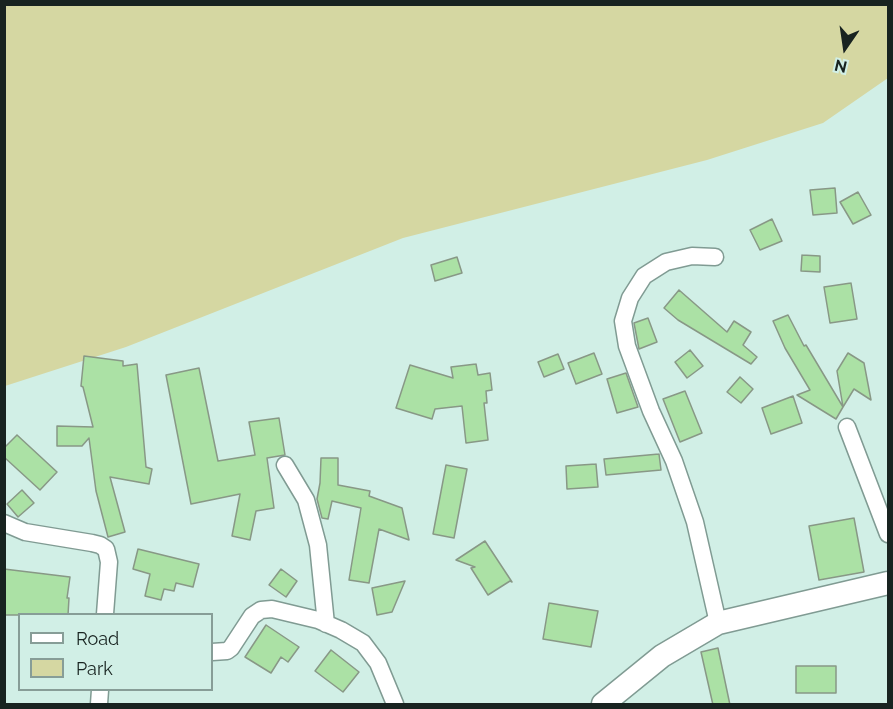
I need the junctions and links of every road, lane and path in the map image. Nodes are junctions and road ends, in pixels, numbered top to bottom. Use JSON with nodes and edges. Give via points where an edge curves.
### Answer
{"nodes":[{"id":1,"x":715,"y":257,"type":"dead end"},
{"id":2,"x":847,"y":427,"type":"dead end"},
{"id":3,"x":285,"y":465,"type":"dead end"},
{"id":4,"x":4,"y":523,"type":"edge"},
{"id":5,"x":888,"y":534,"type":"edge"},
{"id":6,"x":888,"y":583,"type":"edge"},
{"id":7,"x":105,"y":613,"type":"edge"},
{"id":8,"x":718,"y":623,"type":"junction"},
{"id":9,"x":326,"y":624,"type":"junction"},
{"id":10,"x":213,"y":652,"type":"edge"},
{"id":11,"x":394,"y":705,"type":"edge"},
{"id":12,"x":603,"y":705,"type":"edge"}],
"edges":[{"from":1,"to":8,"type":"street","via":[[692,256],[666,262],[644,276],[630,298],[623,321],[627,346],[695,522]]},
{"from":2,"to":5,"type":"street"},
{"from":3,"to":9,"type":"street","via":[[306,500],[318,545]]},
{"from":4,"to":7,"type":"street","via":[[25,532],[106,549],[109,562]]},
{"from":6,"to":8,"type":"main road"},
{"from":8,"to":12,"type":"main road","via":[[662,656]]},
{"from":9,"to":10,"type":"street","via":[[272,609],[261,610],[244,626],[231,648]]},
{"from":9,"to":11,"type":"street","via":[[363,643],[378,663]]}]}
